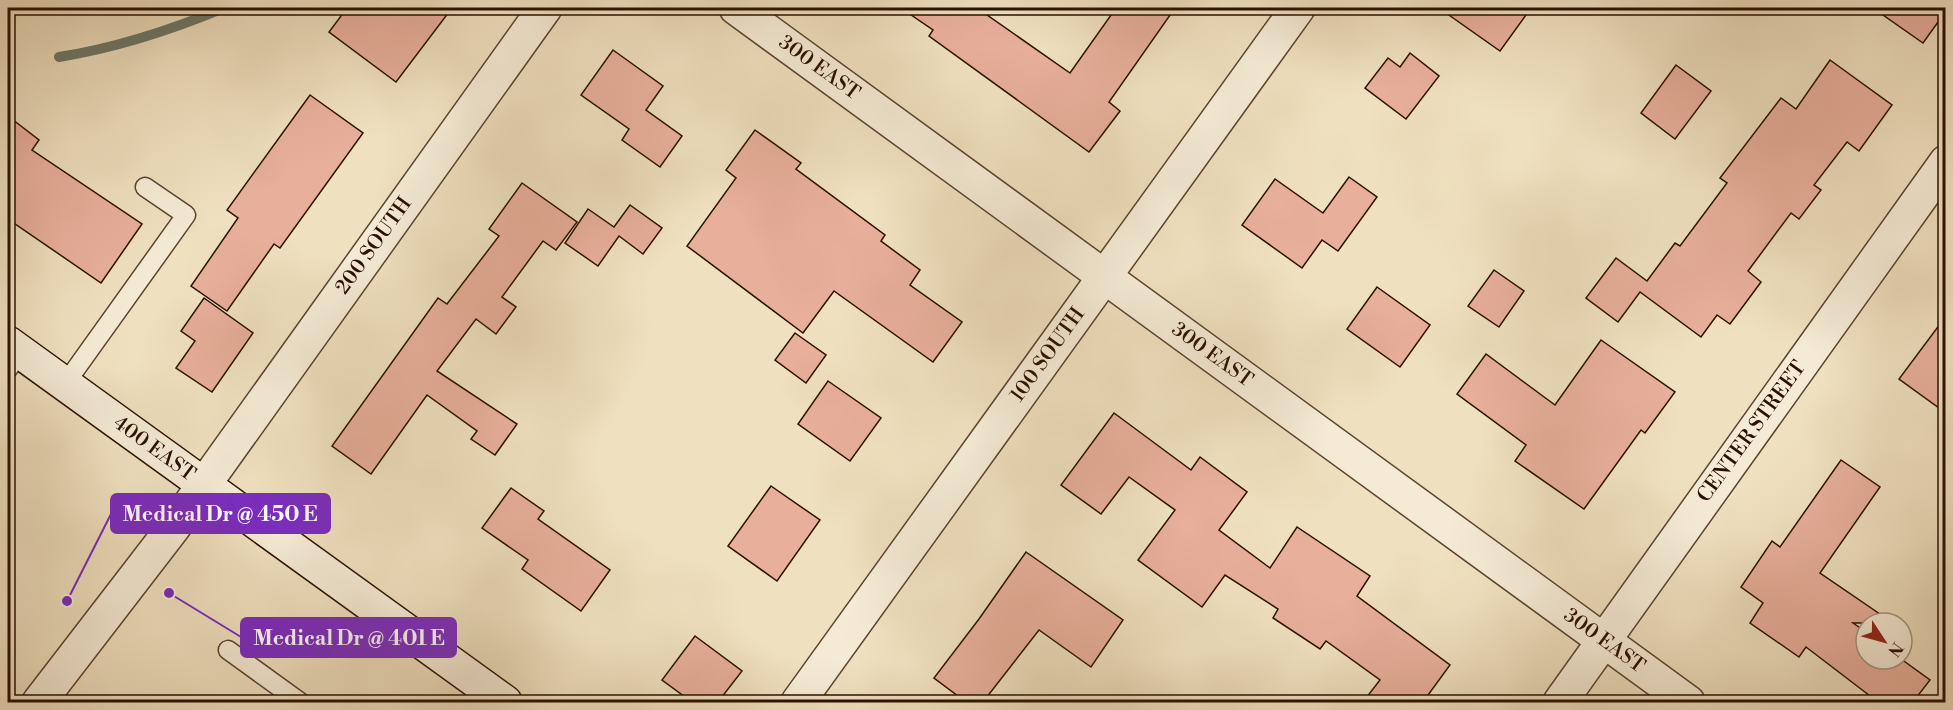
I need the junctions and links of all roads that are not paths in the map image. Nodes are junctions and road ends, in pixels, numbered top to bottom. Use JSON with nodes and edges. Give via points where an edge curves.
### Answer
{"nodes":[{"id":1,"x":545,"y":8,"type":"edge"},
{"id":2,"x":736,"y":8,"type":"edge"},
{"id":3,"x":1298,"y":8,"type":"edge"},
{"id":4,"x":1946,"y":162,"type":"edge"},
{"id":5,"x":145,"y":187,"type":"dead end"},
{"id":6,"x":1104,"y":276,"type":"junction"},
{"id":7,"x":12,"y":355,"type":"edge"},
{"id":8,"x":65,"y":384,"type":"junction"},
{"id":9,"x":204,"y":485,"type":"junction"},
{"id":10,"x":1604,"y":641,"type":"junction"},
{"id":11,"x":228,"y":650,"type":"dead end"},
{"id":12,"x":39,"y":702,"type":"edge"},
{"id":13,"x":300,"y":702,"type":"edge"},
{"id":14,"x":505,"y":702,"type":"edge"},
{"id":15,"x":798,"y":702,"type":"edge"},
{"id":16,"x":1560,"y":702,"type":"edge"},
{"id":17,"x":1688,"y":702,"type":"edge"}],
"edges":[{"from":1,"to":9,"type":"street","name":"200 SOUTH"},
{"from":2,"to":6,"type":"street","name":"300 EAST"},
{"from":3,"to":6,"type":"street","name":"100 SOUTH"},
{"from":4,"to":10,"type":"street","name":"CENTER STREET"},
{"from":5,"to":8,"type":"lane","via":[[186,215]]},
{"from":6,"to":10,"type":"street","name":"300 EAST"},
{"from":6,"to":15,"type":"street","name":"100 SOUTH"},
{"from":7,"to":8,"type":"street","name":"400 EAST"},
{"from":8,"to":9,"type":"street","name":"400 EAST"},
{"from":9,"to":12,"type":"street","name":"200 SOUTH"},
{"from":9,"to":14,"type":"street","name":"400 EAST"},
{"from":10,"to":16,"type":"street","name":"CENTER STREET"},
{"from":10,"to":17,"type":"street","name":"300 EAST"},
{"from":11,"to":13,"type":"lane"}]}
